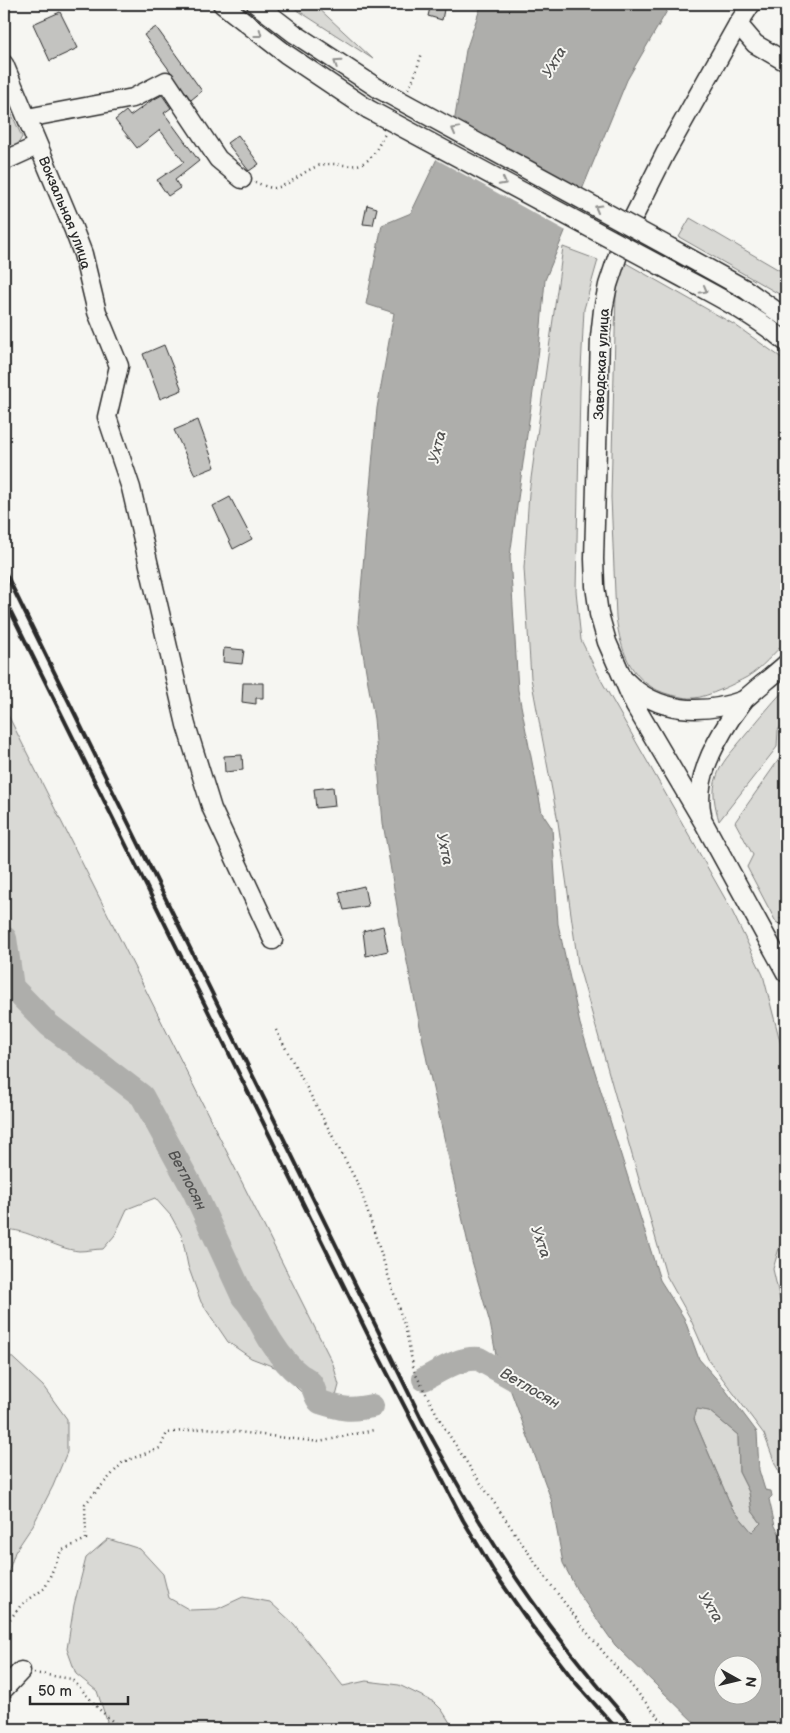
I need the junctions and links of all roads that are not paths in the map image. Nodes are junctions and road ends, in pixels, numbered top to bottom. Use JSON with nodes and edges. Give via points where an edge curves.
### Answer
{"nodes":[{"id":1,"x":222,"y":4,"type":"edge"},
{"id":2,"x":256,"y":4,"type":"edge"},
{"id":3,"x":751,"y":4,"type":"edge"},
{"id":4,"x":738,"y":24,"type":"junction"},
{"id":5,"x":786,"y":62,"type":"edge"},
{"id":6,"x":4,"y":64,"type":"edge"},
{"id":7,"x":27,"y":118,"type":"junction"},
{"id":8,"x":37,"y":146,"type":"junction"},
{"id":9,"x":4,"y":161,"type":"edge"},
{"id":10,"x":242,"y":179,"type":"road end"},
{"id":11,"x":786,"y":318,"type":"edge"},
{"id":12,"x":786,"y":342,"type":"edge"},
{"id":13,"x":786,"y":664,"type":"edge"},
{"id":14,"x":617,"y":667,"type":"junction"},
{"id":15,"x":744,"y":700,"type":"junction"},
{"id":16,"x":705,"y":825,"type":"junction"},
{"id":17,"x":273,"y":940,"type":"dead end"},
{"id":18,"x":785,"y":969,"type":"edge"},
{"id":19,"x":21,"y":1671,"type":"road end"},
{"id":20,"x":4,"y":1689,"type":"edge"}],
"edges":[{"from":1,"to":12,"type":"street","one_way":true,"bridge":true,"via":[[286,54],[368,109],[733,306]]},
{"from":11,"to":2,"type":"street","one_way":true,"bridge":true,"via":[[744,289],[379,89],[295,34]]},
{"from":3,"to":4,"type":"street","name":"Заводская улица"},
{"from":4,"to":5,"type":"street","via":[[755,44]]},
{"from":4,"to":14,"type":"street","name":"Заводская улица","via":[[660,163],[625,234],[608,285],[600,337],[594,559],[599,614]]},
{"from":6,"to":7,"type":"street","name":"Вокзальная улица"},
{"from":7,"to":8,"type":"street","name":"Вокзальная улица"},
{"from":7,"to":10,"type":"street","via":[[133,98],[166,81],[218,159]]},
{"from":8,"to":9,"type":"street"},
{"from":8,"to":17,"type":"street","name":"Вокзальная улица","via":[[83,254],[97,312],[120,366],[106,417],[131,488],[186,725],[212,808]]},
{"from":13,"to":15,"type":"street"},
{"from":14,"to":15,"type":"street","via":[[640,694],[666,705],[703,708]]},
{"from":14,"to":16,"type":"street","via":[[635,706]]},
{"from":15,"to":16,"type":"street","via":[[716,742],[704,774],[700,799]]},
{"from":16,"to":18,"type":"street"},
{"from":19,"to":20,"type":"street"}]}
